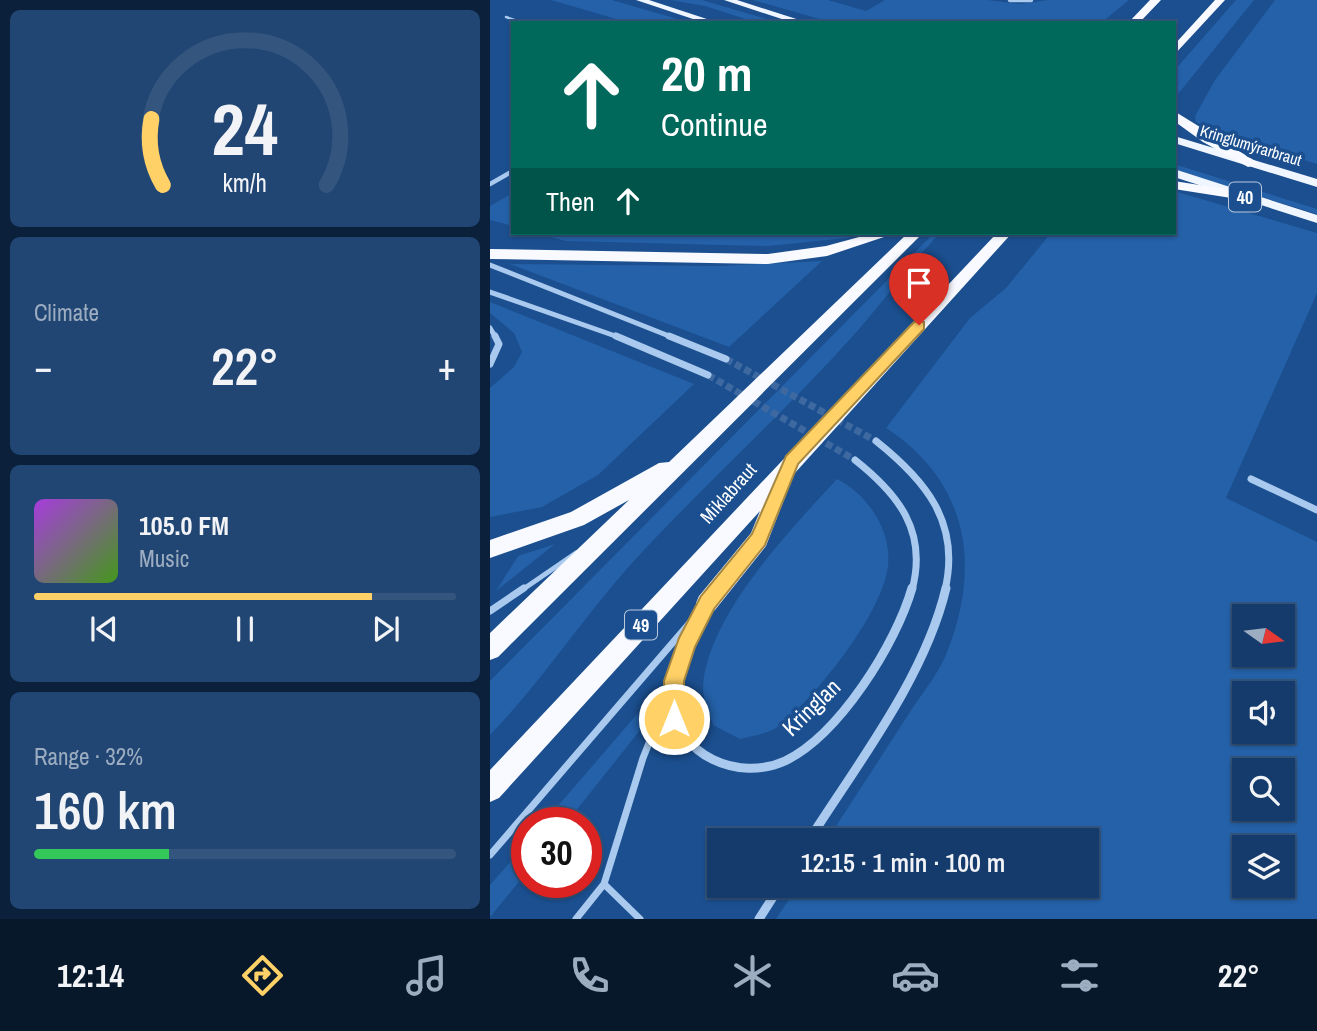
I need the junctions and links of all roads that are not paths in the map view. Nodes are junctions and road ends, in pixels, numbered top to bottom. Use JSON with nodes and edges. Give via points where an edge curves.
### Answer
{"nodes":[{"id":1,"x":640,"y":0,"type":"edge"},
{"id":2,"x":728,"y":0,"type":"edge"},
{"id":3,"x":1010,"y":0,"type":"edge"},
{"id":4,"x":1031,"y":0,"type":"edge"},
{"id":5,"x":1156,"y":0,"type":"edge"},
{"id":6,"x":1220,"y":0,"type":"edge"},
{"id":7,"x":506,"y":17,"type":"dead end"},
{"id":8,"x":517,"y":21,"type":"edge"},
{"id":9,"x":708,"y":21,"type":"edge"},
{"id":10,"x":797,"y":21,"type":"edge"},
{"id":11,"x":1135,"y":21,"type":"edge"},
{"id":12,"x":1176,"y":50,"type":"edge"},
{"id":13,"x":1176,"y":116,"type":"edge"},
{"id":14,"x":1176,"y":140,"type":"edge"},
{"id":15,"x":1253,"y":164,"type":"junction"},
{"id":16,"x":511,"y":172,"type":"edge"},
{"id":17,"x":1176,"y":174,"type":"edge"},
{"id":18,"x":1317,"y":183,"type":"edge"},
{"id":19,"x":490,"y":184,"type":"edge"},
{"id":20,"x":1176,"y":185,"type":"edge"},
{"id":21,"x":1244,"y":196,"type":"junction"},
{"id":22,"x":1317,"y":219,"type":"edge"},
{"id":23,"x":882,"y":235,"type":"edge"},
{"id":24,"x":914,"y":235,"type":"edge"},
{"id":25,"x":1003,"y":235,"type":"edge"},
{"id":26,"x":490,"y":254,"type":"edge"},
{"id":27,"x":490,"y":265,"type":"edge"},
{"id":28,"x":490,"y":292,"type":"edge"},
{"id":29,"x":490,"y":328,"type":"edge"},
{"id":30,"x":726,"y":359,"type":"tunnel mouth"},
{"id":31,"x":490,"y":365,"type":"edge"},
{"id":32,"x":708,"y":375,"type":"tunnel mouth"},
{"id":33,"x":876,"y":441,"type":"tunnel mouth"},
{"id":34,"x":691,"y":455,"type":"junction"},
{"id":35,"x":855,"y":460,"type":"tunnel mouth"},
{"id":36,"x":791,"y":461,"type":"junction"},
{"id":37,"x":1251,"y":479,"type":"dead end"},
{"id":38,"x":1317,"y":510,"type":"edge"},
{"id":39,"x":601,"y":541,"type":"junction"},
{"id":40,"x":490,"y":549,"type":"edge"},
{"id":41,"x":707,"y":603,"type":"junction"},
{"id":42,"x":490,"y":611,"type":"edge"},
{"id":43,"x":490,"y":649,"type":"edge"},
{"id":44,"x":674,"y":681,"type":"junction"},
{"id":45,"x":490,"y":789,"type":"edge"},
{"id":46,"x":817,"y":828,"type":"edge"},
{"id":47,"x":490,"y":855,"type":"edge"},
{"id":48,"x":604,"y":884,"type":"junction"},
{"id":49,"x":772,"y":898,"type":"edge"},
{"id":50,"x":576,"y":919,"type":"edge"},
{"id":51,"x":640,"y":919,"type":"edge"},
{"id":52,"x":759,"y":919,"type":"edge"}],
"edges":[{"from":1,"to":9,"type":"main road"},
{"from":2,"to":10,"type":"main road"},
{"from":3,"to":4,"type":"street"},
{"from":5,"to":11,"type":"highway"},
{"from":6,"to":12,"type":"highway"},
{"from":7,"to":8,"type":"lane"},
{"from":13,"to":15,"type":"highway"},
{"from":14,"to":15,"type":"main road","name":"Kringlumýrarbraut","number":"40"},
{"from":15,"to":18,"type":"main road","name":"Kringlumýrarbraut","number":"40"},
{"from":16,"to":19,"type":"lane"},
{"from":17,"to":21,"type":"main road","number":"40"},
{"from":20,"to":21,"type":"highway"},
{"from":21,"to":22,"type":"main road","number":"40"},
{"from":23,"to":26,"type":"highway","via":[[827,251],[768,259]]},
{"from":24,"to":34,"type":"highway"},
{"from":25,"to":36,"type":"highway","name":"Miklabraut","number":"49"},
{"from":27,"to":30,"type":"street"},
{"from":28,"to":32,"type":"street","via":[[638,344]]},
{"from":29,"to":31,"type":"street","via":[[499,344]]},
{"from":33,"to":46,"type":"street","via":[[909,467],[937,508],[946,534],[944,601],[924,657]]},
{"from":34,"to":39,"type":"highway"},
{"from":34,"to":40,"type":"highway","via":[[577,519]]},
{"from":35,"to":44,"type":"street","name":"Kringlan","via":[[887,486],[901,505],[910,527],[915,568],[898,632],[866,682],[812,743],[778,764],[755,768],[722,766],[687,743],[674,719]]},
{"from":36,"to":41,"type":"highway","via":[[759,539]]},
{"from":36,"to":45,"type":"highway","name":"Miklabraut","number":"49"},
{"from":37,"to":38,"type":"street"},
{"from":39,"to":42,"type":"lane","via":[[573,554]]},
{"from":39,"to":43,"type":"highway"},
{"from":41,"to":44,"type":"street","name":"Kringlan"},
{"from":41,"to":47,"type":"lane"},
{"from":44,"to":48,"type":"lane","via":[[643,758]]},
{"from":48,"to":50,"type":"lane"},
{"from":48,"to":51,"type":"lane"},
{"from":49,"to":52,"type":"street"}]}
